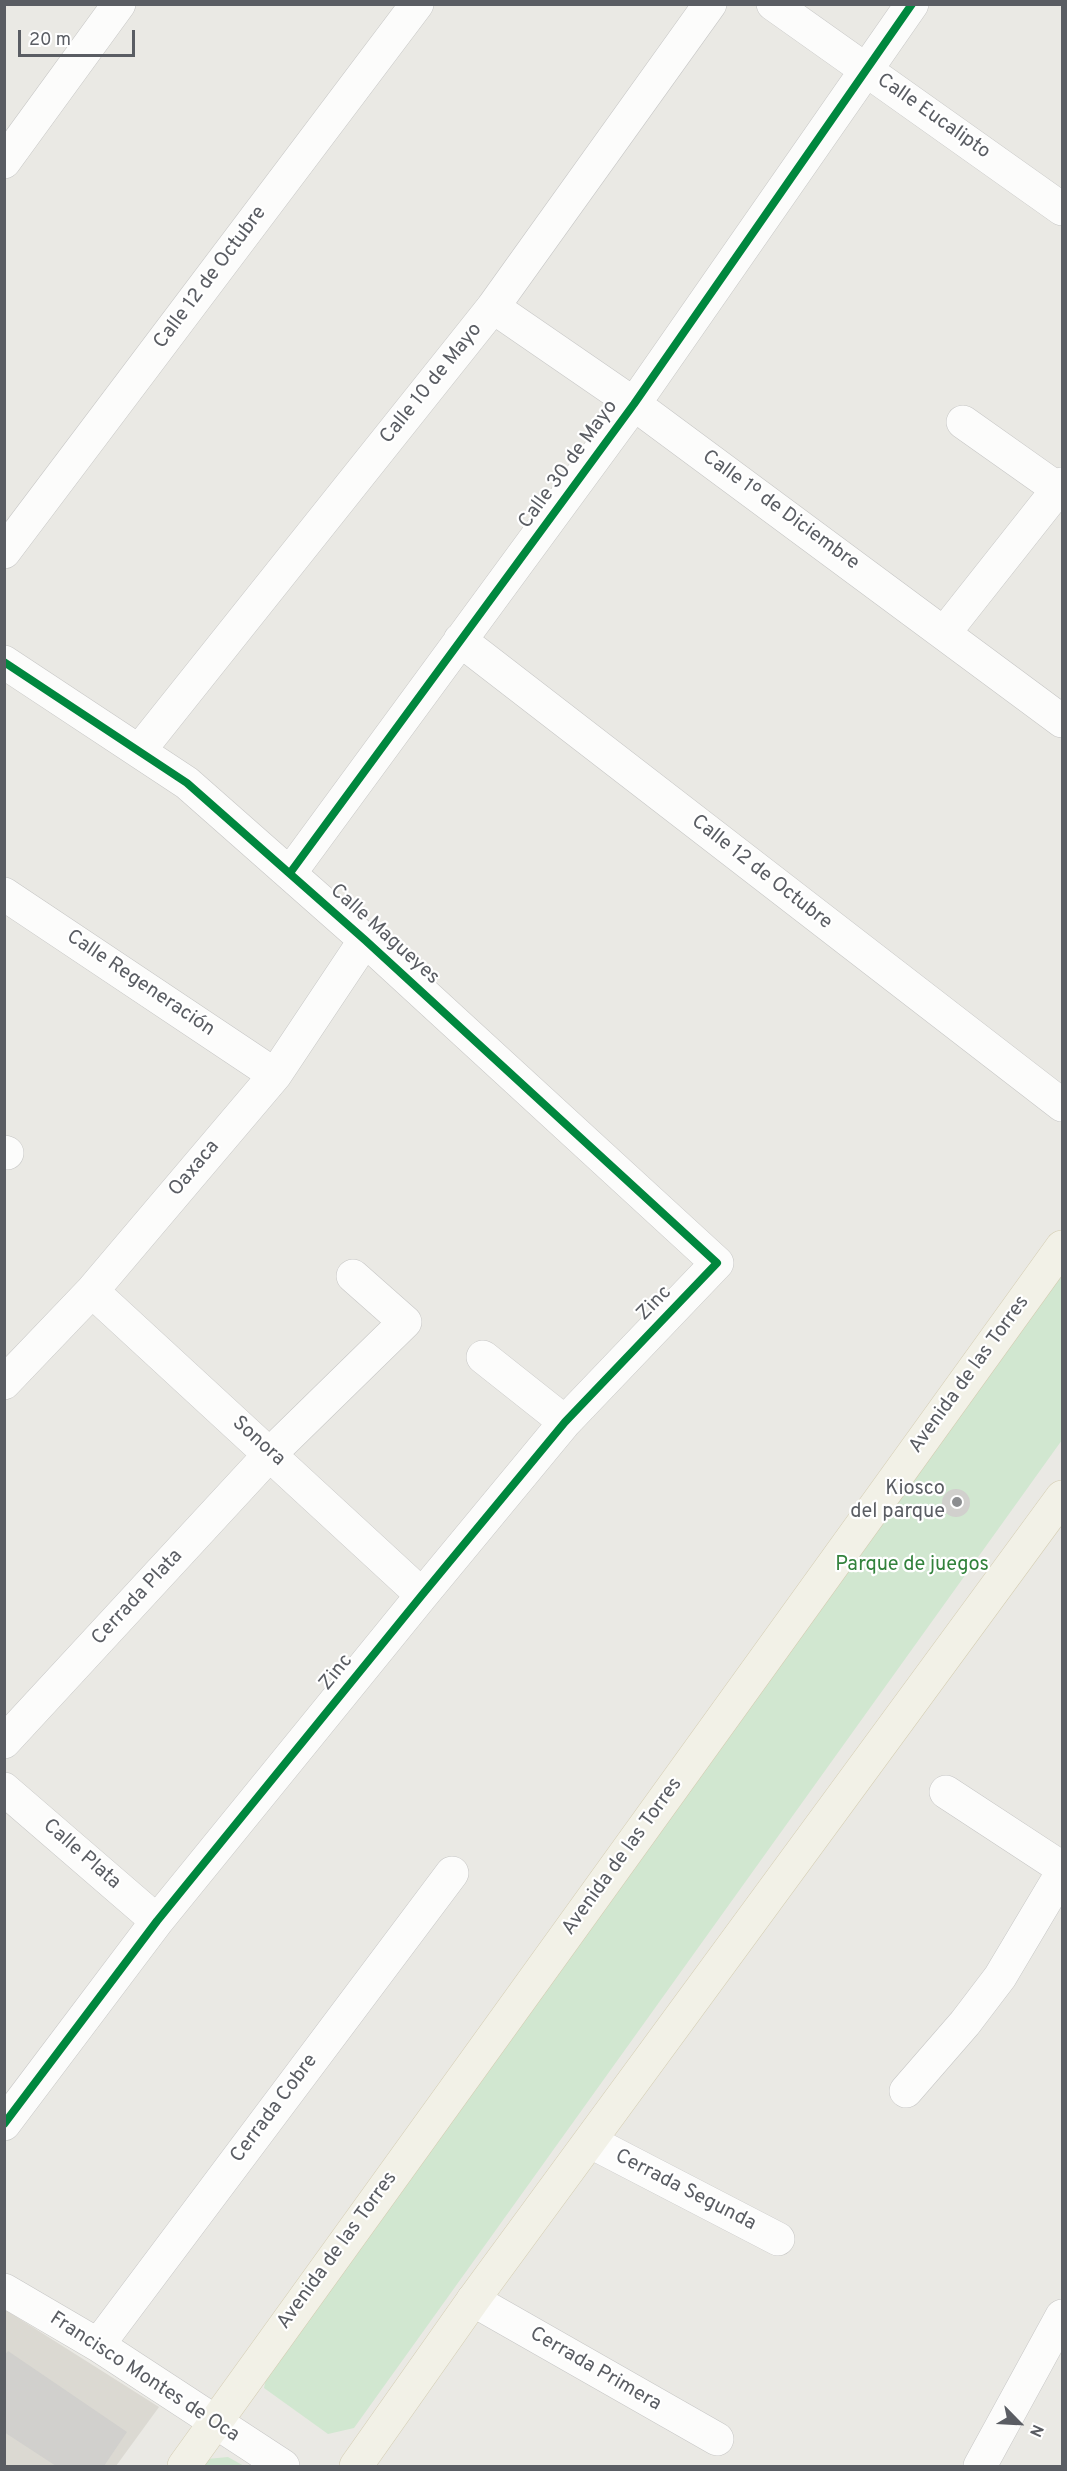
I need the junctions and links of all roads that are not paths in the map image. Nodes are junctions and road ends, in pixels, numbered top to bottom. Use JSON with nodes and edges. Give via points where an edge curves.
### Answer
{"nodes":[{"id":1,"x":118,"y":4,"type":"edge"},
{"id":2,"x":417,"y":4,"type":"edge"},
{"id":3,"x":710,"y":4,"type":"edge"},
{"id":4,"x":774,"y":4,"type":"edge"},
{"id":5,"x":912,"y":4,"type":"edge"},
{"id":6,"x":864,"y":69,"type":"junction"},
{"id":7,"x":4,"y":162,"type":"edge"},
{"id":8,"x":1062,"y":209,"type":"edge"},
{"id":9,"x":493,"y":307,"type":"junction"},
{"id":10,"x":634,"y":404,"type":"junction"},
{"id":11,"x":963,"y":422,"type":"dead end"},
{"id":12,"x":1061,"y":488,"type":"edge"},
{"id":13,"x":4,"y":552,"type":"edge"},
{"id":14,"x":945,"y":632,"type":"junction"},
{"id":15,"x":460,"y":640,"type":"junction"},
{"id":16,"x":4,"y":662,"type":"edge"},
{"id":17,"x":1062,"y":721,"type":"edge"},
{"id":18,"x":139,"y":751,"type":"junction"},
{"id":19,"x":290,"y":873,"type":"junction"},
{"id":20,"x":4,"y":894,"type":"edge"},
{"id":21,"x":365,"y":940,"type":"junction"},
{"id":22,"x":275,"y":1075,"type":"junction"},
{"id":23,"x":1062,"y":1105,"type":"edge"},
{"id":24,"x":1062,"y":1247,"type":"edge"},
{"id":25,"x":717,"y":1263,"type":"joint"},
{"id":26,"x":353,"y":1276,"type":"dead end"},
{"id":27,"x":92,"y":1291,"type":"junction"},
{"id":28,"x":483,"y":1357,"type":"dead end"},
{"id":29,"x":4,"y":1383,"type":"edge"},
{"id":30,"x":565,"y":1422,"type":"junction"},
{"id":31,"x":271,"y":1453,"type":"junction"},
{"id":32,"x":1062,"y":1497,"type":"edge"},
{"id":33,"x":422,"y":1595,"type":"junction"},
{"id":34,"x":4,"y":1742,"type":"edge"},
{"id":35,"x":4,"y":1789,"type":"edge"},
{"id":36,"x":946,"y":1791,"type":"dead end"},
{"id":37,"x":1062,"y":1868,"type":"edge"},
{"id":38,"x":452,"y":1873,"type":"dead end"},
{"id":39,"x":1062,"y":1873,"type":"edge"},
{"id":40,"x":157,"y":1921,"type":"junction"},
{"id":41,"x":906,"y":2091,"type":"dead end"},
{"id":42,"x":7,"y":2113,"type":"edge"},
{"id":43,"x":591,"y":2142,"type":"junction"},
{"id":44,"x":778,"y":2239,"type":"dead end"},
{"id":45,"x":4,"y":2290,"type":"edge"},
{"id":46,"x":473,"y":2300,"type":"junction"},
{"id":47,"x":1062,"y":2316,"type":"edge"},
{"id":48,"x":98,"y":2345,"type":"junction"},
{"id":49,"x":214,"y":2422,"type":"junction"},
{"id":50,"x":717,"y":2439,"type":"dead end"},
{"id":51,"x":184,"y":2466,"type":"edge"},
{"id":52,"x":283,"y":2466,"type":"edge"},
{"id":53,"x":356,"y":2466,"type":"edge"},
{"id":54,"x":980,"y":2466,"type":"edge"}],
"edges":[{"from":1,"to":7,"type":"street"},
{"from":2,"to":13,"type":"street","name":"Calle 12 de Octubre"},
{"from":3,"to":9,"type":"street","name":"Calle 10 de Mayo"},
{"from":4,"to":6,"type":"street","name":"Calle Eucalipto"},
{"from":5,"to":6,"type":"street","name":"Calle 30 de Mayo"},
{"from":6,"to":8,"type":"street","name":"Calle Eucalipto"},
{"from":6,"to":10,"type":"street","name":"Calle 30 de Mayo"},
{"from":9,"to":10,"type":"street","name":"Calle 1º de Diciembre"},
{"from":9,"to":18,"type":"street","name":"Calle 10 de Mayo"},
{"from":10,"to":14,"type":"street","name":"Calle 1º de Diciembre"},
{"from":10,"to":15,"type":"street","name":"Calle 30 de Mayo"},
{"from":11,"to":12,"type":"street"},
{"from":12,"to":14,"type":"street"},
{"from":14,"to":17,"type":"street","name":"Calle 1º de Diciembre"},
{"from":15,"to":19,"type":"street","name":"Calle 30 de Mayo"},
{"from":15,"to":23,"type":"street","name":"Calle 12 de Octubre"},
{"from":16,"to":18,"type":"street","name":"Calle Magueyes"},
{"from":18,"to":19,"type":"street","name":"Calle Magueyes","via":[[187,783]]},
{"from":19,"to":21,"type":"street","name":"Calle Magueyes"},
{"from":20,"to":22,"type":"street","name":"Calle Regeneración"},
{"from":21,"to":22,"type":"street","name":"Oaxaca"},
{"from":21,"to":25,"type":"street","name":"Calle Magueyes"},
{"from":22,"to":27,"type":"street","name":"Oaxaca"},
{"from":24,"to":49,"type":"main road","name":"Avenida de las Torres"},
{"from":25,"to":30,"type":"street","name":"Zinc"},
{"from":26,"to":31,"type":"street","name":"Cerrada Plata","via":[[405,1322]]},
{"from":27,"to":29,"type":"street","name":"Oaxaca"},
{"from":27,"to":31,"type":"street","name":"Sonora"},
{"from":28,"to":30,"type":"street"},
{"from":30,"to":33,"type":"street","name":"Zinc"},
{"from":31,"to":33,"type":"street","name":"Sonora"},
{"from":31,"to":34,"type":"street","name":"Cerrada Plata"},
{"from":32,"to":43,"type":"main road"},
{"from":33,"to":40,"type":"street","name":"Zinc"},
{"from":35,"to":40,"type":"street","name":"Calle Plata"},
{"from":36,"to":37,"type":"street"},
{"from":38,"to":48,"type":"street","name":"Cerrada Cobre"},
{"from":39,"to":41,"type":"street","via":[[1000,1977]]},
{"from":40,"to":42,"type":"street","name":"Zinc"},
{"from":43,"to":44,"type":"street","name":"Cerrada Segunda"},
{"from":43,"to":46,"type":"main road"},
{"from":45,"to":48,"type":"street","name":"Francisco Montes de Oca"},
{"from":46,"to":50,"type":"street","name":"Cerrada Primera"},
{"from":46,"to":53,"type":"main road"},
{"from":47,"to":54,"type":"street"},
{"from":48,"to":49,"type":"street","name":"Francisco Montes de Oca"},
{"from":49,"to":51,"type":"main road","name":"Avenida de las Torres"},
{"from":49,"to":52,"type":"street","name":"Francisco Montes de Oca"}]}
